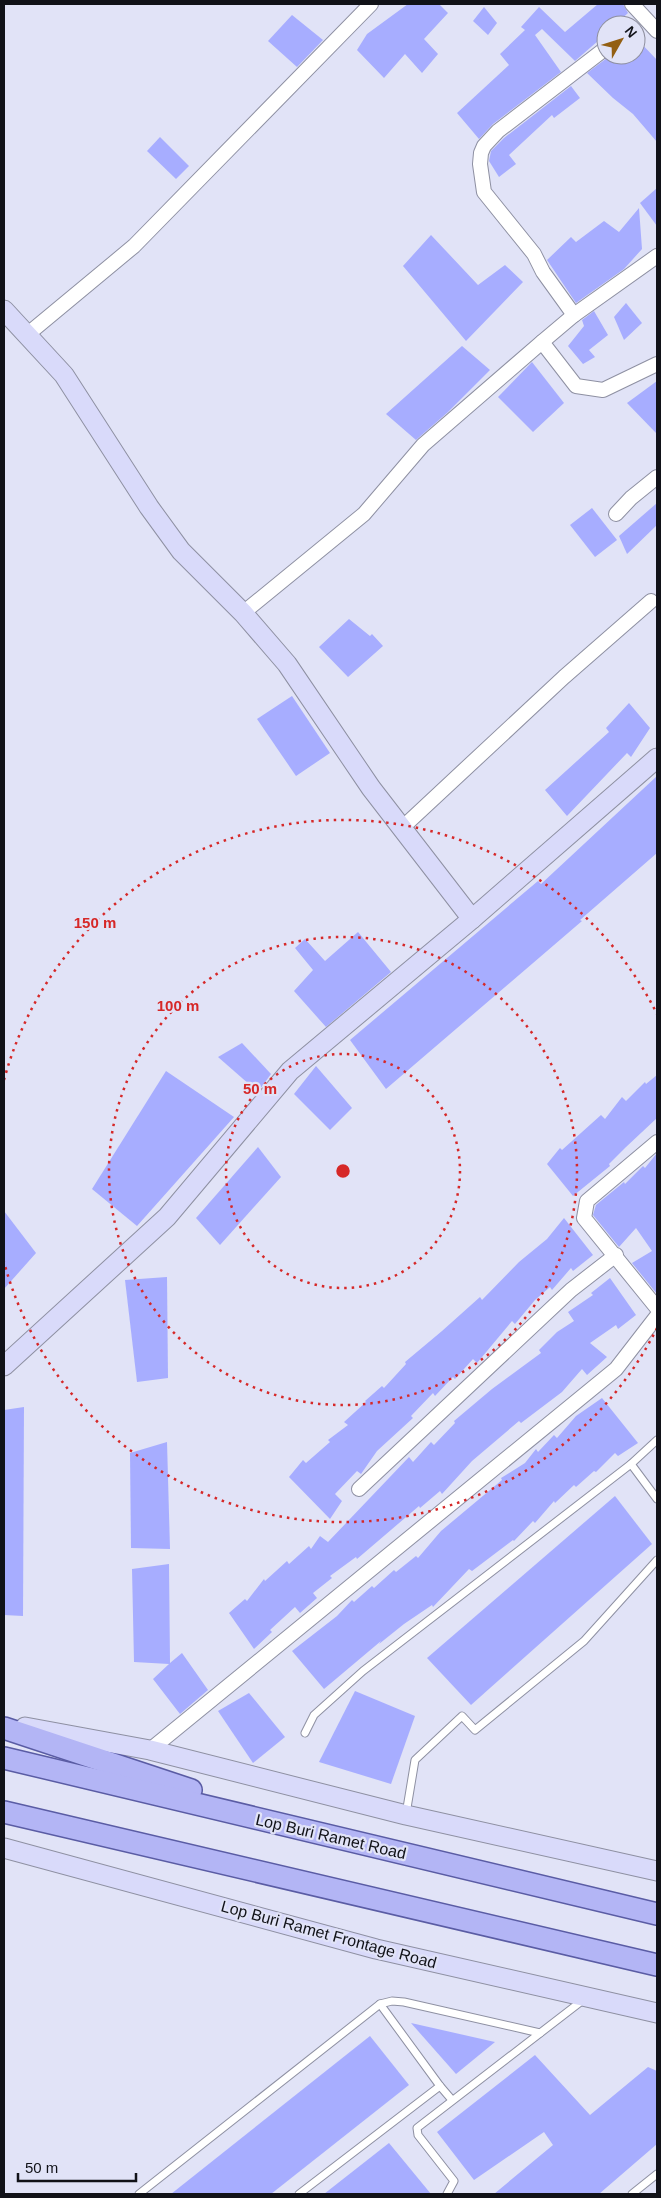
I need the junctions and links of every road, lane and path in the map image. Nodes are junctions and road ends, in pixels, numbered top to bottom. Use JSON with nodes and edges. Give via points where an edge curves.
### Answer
{"nodes":[{"id":1,"x":371,"y":4,"type":"edge"},
{"id":2,"x":646,"y":25,"type":"edge"},
{"id":3,"x":657,"y":31,"type":"edge"},
{"id":4,"x":596,"y":56,"type":"edge"},
{"id":5,"x":657,"y":256,"type":"edge"},
{"id":6,"x":4,"y":310,"type":"edge"},
{"id":7,"x":574,"y":315,"type":"junction"},
{"id":8,"x":28,"y":334,"type":"junction"},
{"id":9,"x":542,"y":342,"type":"junction"},
{"id":10,"x":657,"y":364,"type":"edge"},
{"id":11,"x":657,"y":476,"type":"edge"},
{"id":12,"x":616,"y":514,"type":"dead end"},
{"id":13,"x":650,"y":601,"type":"dead end"},
{"id":14,"x":243,"y":613,"type":"junction"},
{"id":15,"x":657,"y":758,"type":"edge"},
{"id":16,"x":402,"y":828,"type":"junction"},
{"id":17,"x":472,"y":919,"type":"junction"},
{"id":18,"x":657,"y":1142,"type":"edge"},
{"id":19,"x":616,"y":1255,"type":"junction"},
{"id":20,"x":657,"y":1308,"type":"edge"},
{"id":21,"x":657,"y":1316,"type":"edge"},
{"id":22,"x":4,"y":1366,"type":"edge"},
{"id":23,"x":657,"y":1440,"type":"edge"},
{"id":24,"x":631,"y":1464,"type":"junction"},
{"id":25,"x":359,"y":1489,"type":"dead end"},
{"id":26,"x":657,"y":1498,"type":"edge"},
{"id":27,"x":657,"y":1560,"type":"edge"},
{"id":28,"x":4,"y":1724,"type":"edge"},
{"id":29,"x":4,"y":1728,"type":"edge"},
{"id":30,"x":305,"y":1733,"type":"dead end"},
{"id":31,"x":150,"y":1750,"type":"junction"},
{"id":32,"x":4,"y":1758,"type":"edge"},
{"id":33,"x":4,"y":1812,"type":"edge"},
{"id":34,"x":406,"y":1814,"type":"junction"},
{"id":35,"x":334,"y":1836,"type":"junction"},
{"id":36,"x":4,"y":1848,"type":"edge"},
{"id":37,"x":657,"y":1871,"type":"edge"},
{"id":38,"x":657,"y":1914,"type":"edge"},
{"id":39,"x":657,"y":1965,"type":"edge"},
{"id":40,"x":588,"y":1997,"type":"junction"},
{"id":41,"x":380,"y":2004,"type":"junction"},
{"id":42,"x":657,"y":2013,"type":"edge"},
{"id":43,"x":540,"y":2033,"type":"junction"},
{"id":44,"x":440,"y":2086,"type":"junction"},
{"id":45,"x":452,"y":2100,"type":"junction"},
{"id":46,"x":657,"y":2174,"type":"edge"},
{"id":47,"x":139,"y":2194,"type":"edge"},
{"id":48,"x":299,"y":2194,"type":"edge"},
{"id":49,"x":447,"y":2194,"type":"edge"},
{"id":50,"x":632,"y":2194,"type":"edge"}],
"edges":[{"from":1,"to":8,"type":"street","via":[[134,246]]},
{"from":2,"to":3,"type":"street"},
{"from":4,"to":7,"type":"street","via":[[498,131],[484,146],[480,164],[484,192],[534,254]]},
{"from":5,"to":7,"type":"street"},
{"from":6,"to":8,"type":"street"},
{"from":7,"to":9,"type":"street"},
{"from":8,"to":14,"type":"street","via":[[64,375],[181,551]]},
{"from":9,"to":10,"type":"street","via":[[576,386],[603,390]]},
{"from":9,"to":14,"type":"street","via":[[423,445],[364,514]]},
{"from":11,"to":12,"type":"street"},
{"from":13,"to":16,"type":"street"},
{"from":14,"to":16,"type":"street","via":[[287,664]]},
{"from":15,"to":17,"type":"street"},
{"from":16,"to":17,"type":"street"},
{"from":17,"to":22,"type":"street","via":[[290,1071],[167,1218]]},
{"from":18,"to":19,"type":"street","via":[[587,1201],[584,1218]]},
{"from":19,"to":20,"type":"street"},
{"from":19,"to":25,"type":"street","via":[[571,1290]]},
{"from":21,"to":31,"type":"street","via":[[616,1369]]},
{"from":23,"to":24,"type":"lane"},
{"from":24,"to":26,"type":"lane"},
{"from":24,"to":30,"type":"lane","via":[[363,1671],[314,1715]]},
{"from":27,"to":34,"type":"lane","via":[[577,1647],[475,1730],[462,1716],[415,1760]]},
{"from":28,"to":31,"type":"street"},
{"from":29,"to":35,"type":"main road"},
{"from":31,"to":34,"type":"street"},
{"from":32,"to":35,"type":"main road","name":"Lop Buri Ramet Road"},
{"from":33,"to":39,"type":"main road"},
{"from":34,"to":37,"type":"street"},
{"from":35,"to":38,"type":"main road","name":"Lop Buri Ramet Road"},
{"from":36,"to":40,"type":"street","name":"Lop Buri Ramet Frontage Road","via":[[376,1948]]},
{"from":40,"to":42,"type":"street","name":"Lop Buri Ramet Frontage Road"},
{"from":40,"to":43,"type":"lane"},
{"from":41,"to":43,"type":"lane","via":[[404,2002]]},
{"from":41,"to":44,"type":"lane"},
{"from":41,"to":47,"type":"lane"},
{"from":43,"to":45,"type":"lane"},
{"from":44,"to":45,"type":"lane"},
{"from":44,"to":48,"type":"lane"},
{"from":45,"to":49,"type":"lane","via":[[417,2128],[418,2135],[454,2181]]},
{"from":46,"to":50,"type":"lane"}]}
